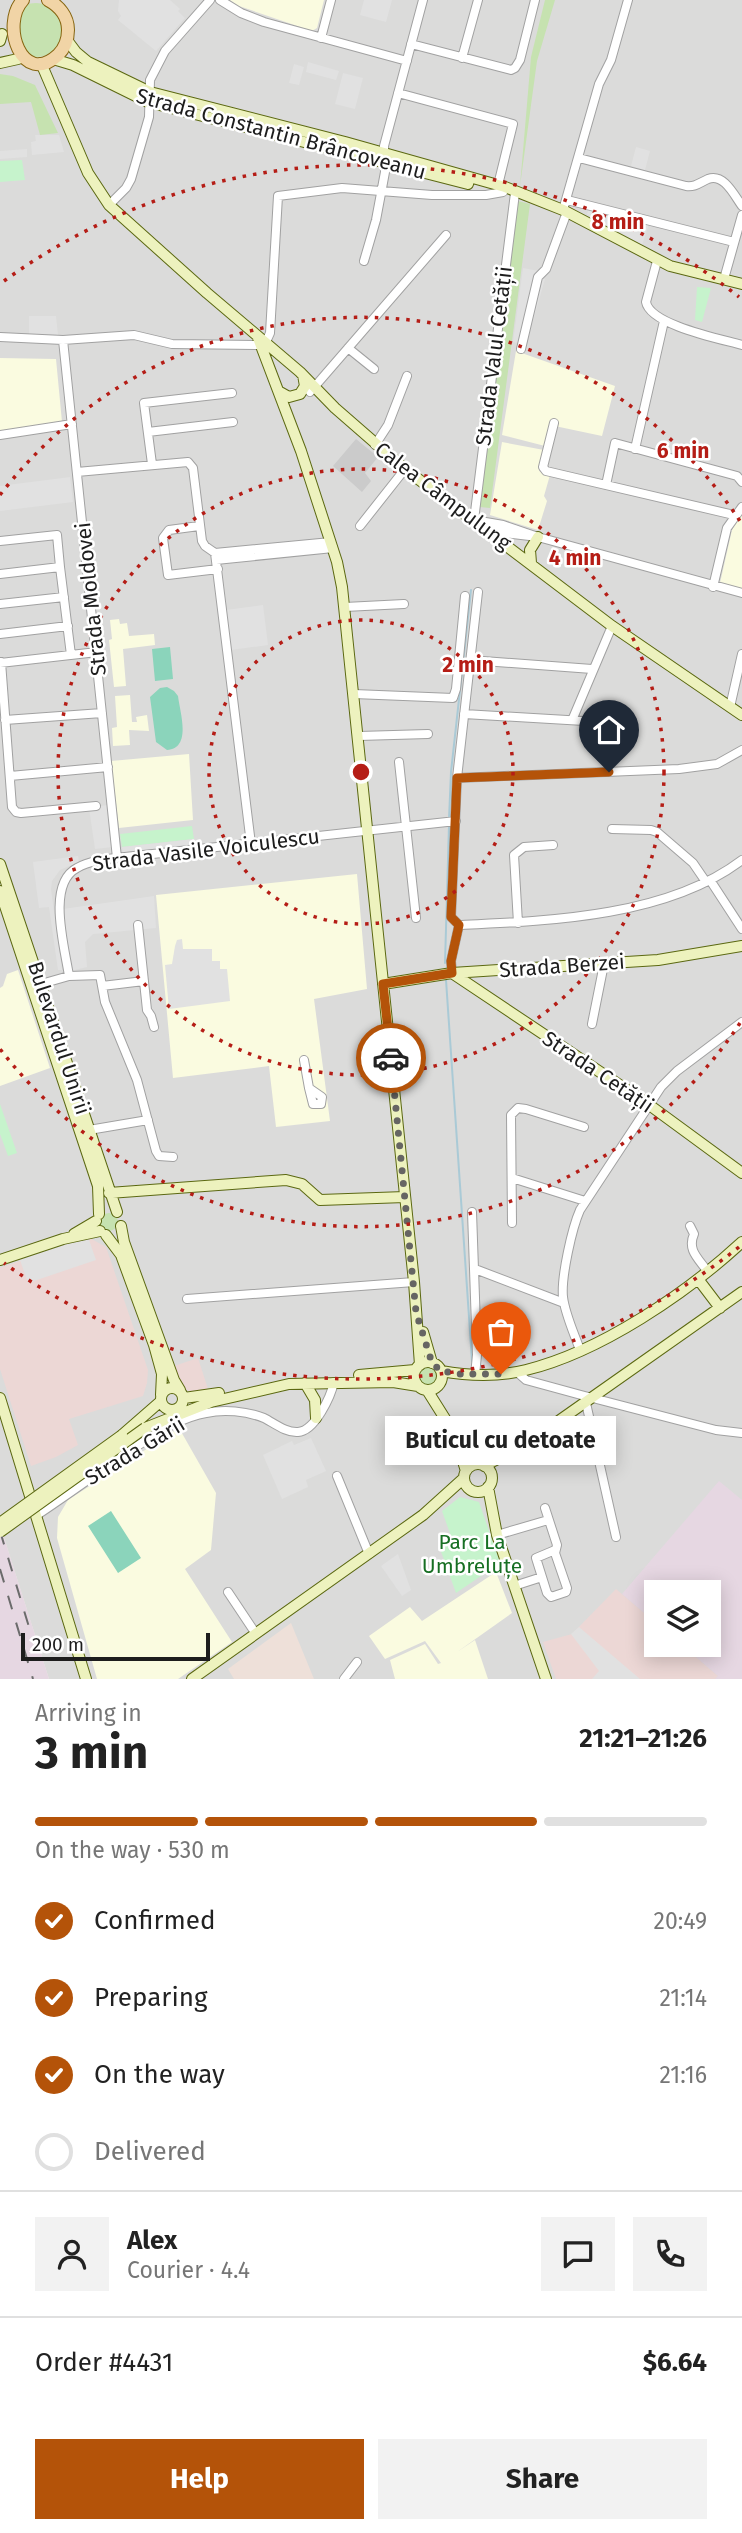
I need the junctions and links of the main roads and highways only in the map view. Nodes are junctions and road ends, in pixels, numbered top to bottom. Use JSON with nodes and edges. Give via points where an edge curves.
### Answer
{"nodes":[{"id":1,"x":48,"y":0,"type":"edge"},
{"id":2,"x":67,"y":0,"type":"edge"},
{"id":3,"x":18,"y":1,"type":"edge"},
{"id":4,"x":64,"y":14,"type":"junction"},
{"id":5,"x":2,"y":15,"type":"edge"},
{"id":6,"x":1,"y":38,"type":"edge"},
{"id":7,"x":67,"y":40,"type":"junction"},
{"id":8,"x":18,"y":59,"type":"junction"},
{"id":9,"x":47,"y":61,"type":"junction"},
{"id":10,"x":0,"y":63,"type":"edge"},
{"id":11,"x":149,"y":97,"type":"junction"},
{"id":12,"x":245,"y":122,"type":"junction"},
{"id":13,"x":742,"y":284,"type":"edge"},
{"id":14,"x":261,"y":342,"type":"junction"},
{"id":15,"x":299,"y":372,"type":"junction"},
{"id":16,"x":276,"y":380,"type":"junction"},
{"id":17,"x":309,"y":392,"type":"junction"},
{"id":18,"x":280,"y":393,"type":"junction"},
{"id":19,"x":290,"y":421,"type":"junction"},
{"id":20,"x":538,"y":537,"type":"road end"},
{"id":21,"x":531,"y":564,"type":"junction"},
{"id":22,"x":742,"y":715,"type":"edge"},
{"id":23,"x":0,"y":864,"type":"edge"},
{"id":24,"x":0,"y":891,"type":"edge"},
{"id":25,"x":742,"y":946,"type":"edge"},
{"id":26,"x":452,"y":973,"type":"junction"},
{"id":27,"x":383,"y":984,"type":"junction"},
{"id":28,"x":37,"y":985,"type":"junction"},
{"id":29,"x":85,"y":1132,"type":"junction"},
{"id":30,"x":742,"y":1173,"type":"edge"},
{"id":31,"x":109,"y":1193,"type":"junction"},
{"id":32,"x":405,"y":1197,"type":"junction"},
{"id":33,"x":117,"y":1212,"type":"junction"},
{"id":34,"x":100,"y":1225,"type":"junction"},
{"id":35,"x":121,"y":1226,"type":"junction"},
{"id":36,"x":742,"y":1242,"type":"edge"},
{"id":37,"x":0,"y":1260,"type":"edge"},
{"id":38,"x":698,"y":1279,"type":"junction"},
{"id":39,"x":742,"y":1292,"type":"edge"},
{"id":40,"x":719,"y":1308,"type":"junction"},
{"id":41,"x":416,"y":1312,"type":"junction"},
{"id":42,"x":417,"y":1368,"type":"junction"},
{"id":43,"x":438,"y":1375,"type":"junction"},
{"id":44,"x":305,"y":1383,"type":"junction"},
{"id":45,"x":422,"y":1388,"type":"junction"},
{"id":46,"x":0,"y":1398,"type":"edge"},
{"id":47,"x":181,"y":1398,"type":"junction"},
{"id":48,"x":163,"y":1402,"type":"junction"},
{"id":49,"x":211,"y":1402,"type":"junction"},
{"id":50,"x":316,"y":1418,"type":"road end"},
{"id":51,"x":142,"y":1425,"type":"junction"},
{"id":52,"x":452,"y":1429,"type":"junction"},
{"id":53,"x":523,"y":1446,"type":"junction"},
{"id":54,"x":481,"y":1465,"type":"junction"},
{"id":55,"x":465,"y":1475,"type":"junction"},
{"id":56,"x":482,"y":1486,"type":"junction"},
{"id":57,"x":434,"y":1507,"type":"junction"},
{"id":58,"x":0,"y":1523,"type":"edge"},
{"id":59,"x":0,"y":1532,"type":"edge"},
{"id":60,"x":86,"y":1679,"type":"edge"},
{"id":61,"x":192,"y":1679,"type":"edge"},
{"id":62,"x":546,"y":1679,"type":"edge"}],
"edges":[{"from":1,"to":4,"type":"main road"},
{"from":2,"to":4,"type":"main road"},
{"from":3,"to":5,"type":"main road"},
{"from":4,"to":7,"type":"main road"},
{"from":5,"to":6,"type":"main road"},
{"from":6,"to":8,"type":"main road"},
{"from":7,"to":9,"type":"main road"},
{"from":7,"to":11,"type":"main road","name":"Strada Constantin Brâncoveanu","via":[[88,62]]},
{"from":8,"to":9,"type":"main road","via":[[31,64]]},
{"from":8,"to":10,"type":"main road"},
{"from":9,"to":11,"type":"main road","name":"Strada Constantin Brâncoveanu","via":[[73,65]]},
{"from":9,"to":14,"type":"main road","name":"Calea Câmpulung","via":[[87,172],[109,205]]},
{"from":11,"to":12,"type":"main road","name":"Strada Constantin Brâncoveanu"},
{"from":11,"to":12,"type":"main road","name":"Strada Constantin Brâncoveanu","via":[[160,105]]},
{"from":12,"to":13,"type":"main road","name":"Strada Constantin Brâncoveanu","via":[[566,207],[657,261]]},
{"from":14,"to":15,"type":"main road","name":"Calea Câmpulung"},
{"from":14,"to":16,"type":"main road"},
{"from":15,"to":16,"type":"main road","via":[[283,370]]},
{"from":15,"to":17,"type":"main road","name":"Calea Câmpulung"},
{"from":16,"to":18,"type":"main road"},
{"from":17,"to":18,"type":"main road","via":[[289,397]]},
{"from":17,"to":19,"type":"main road"},
{"from":17,"to":21,"type":"main road","name":"Calea Câmpulung"},
{"from":18,"to":19,"type":"main road"},
{"from":19,"to":27,"type":"main road","via":[[340,575]]},
{"from":20,"to":21,"type":"main road","via":[[530,550]]},
{"from":21,"to":22,"type":"main road","name":"Calea Câmpulung"},
{"from":23,"to":28,"type":"main road","name":"Bulevardul Unirii"},
{"from":24,"to":28,"type":"main road","name":"Bulevardul Unirii"},
{"from":25,"to":26,"type":"main road","name":"Strada Berzei","via":[[658,960]]},
{"from":26,"to":27,"type":"main road","name":"Strada Berzei"},
{"from":26,"to":30,"type":"main road","name":"Strada Cetății"},
{"from":27,"to":32,"type":"main road"},
{"from":28,"to":29,"type":"main road","name":"Bulevardul Unirii"},
{"from":29,"to":31,"type":"main road","name":"Bulevardul Unirii"},
{"from":29,"to":34,"type":"main road","name":"Bulevardul Unirii","via":[[99,1190]]},
{"from":31,"to":32,"type":"main road","via":[[286,1180],[302,1184],[320,1200]]},
{"from":31,"to":33,"type":"main road","name":"Bulevardul Unirii"},
{"from":32,"to":41,"type":"main road"},
{"from":33,"to":34,"type":"main road","via":[[107,1209]]},
{"from":33,"to":35,"type":"main road","name":"Bulevardul Unirii"},
{"from":34,"to":35,"type":"main road","via":[[116,1233]]},
{"from":34,"to":37,"type":"main road"},
{"from":34,"to":48,"type":"main road","name":"Bulevardul Unirii","via":[[121,1255],[154,1345],[163,1376]]},
{"from":35,"to":47,"type":"main road"},
{"from":36,"to":38,"type":"main road"},
{"from":38,"to":40,"type":"main road"},
{"from":38,"to":43,"type":"main road","via":[[636,1319],[546,1364],[517,1372]]},
{"from":39,"to":40,"type":"main road"},
{"from":40,"to":53,"type":"main road"},
{"from":41,"to":42,"type":"main road"},
{"from":41,"to":43,"type":"main road"},
{"from":42,"to":43,"type":"main road"},
{"from":42,"to":45,"type":"main road","via":[[414,1378]]},
{"from":42,"to":47,"type":"main road","via":[[396,1374],[284,1378]]},
{"from":43,"to":45,"type":"main road","via":[[434,1389]]},
{"from":43,"to":52,"type":"main road"},
{"from":44,"to":45,"type":"main road","via":[[393,1382]]},
{"from":44,"to":49,"type":"main road"},
{"from":44,"to":50,"type":"main road","via":[[315,1400]]},
{"from":45,"to":52,"type":"main road"},
{"from":46,"to":60,"type":"main road"},
{"from":47,"to":48,"type":"main road","via":[[173,1410]]},
{"from":47,"to":48,"type":"main road","via":[[169,1388]]},
{"from":47,"to":49,"type":"main road"},
{"from":48,"to":51,"type":"main road"},
{"from":49,"to":51,"type":"main road"},
{"from":51,"to":58,"type":"main road","bridge":true},
{"from":51,"to":59,"type":"main road","bridge":true},
{"from":52,"to":54,"type":"main road"},
{"from":52,"to":55,"type":"main road"},
{"from":53,"to":54,"type":"main road"},
{"from":53,"to":56,"type":"main road"},
{"from":54,"to":55,"type":"main road","via":[[471,1466]]},
{"from":54,"to":56,"type":"main road"},
{"from":55,"to":56,"type":"main road"},
{"from":55,"to":57,"type":"main road"},
{"from":56,"to":57,"type":"main road"},
{"from":56,"to":62,"type":"main road"},
{"from":57,"to":61,"type":"main road"}]}
